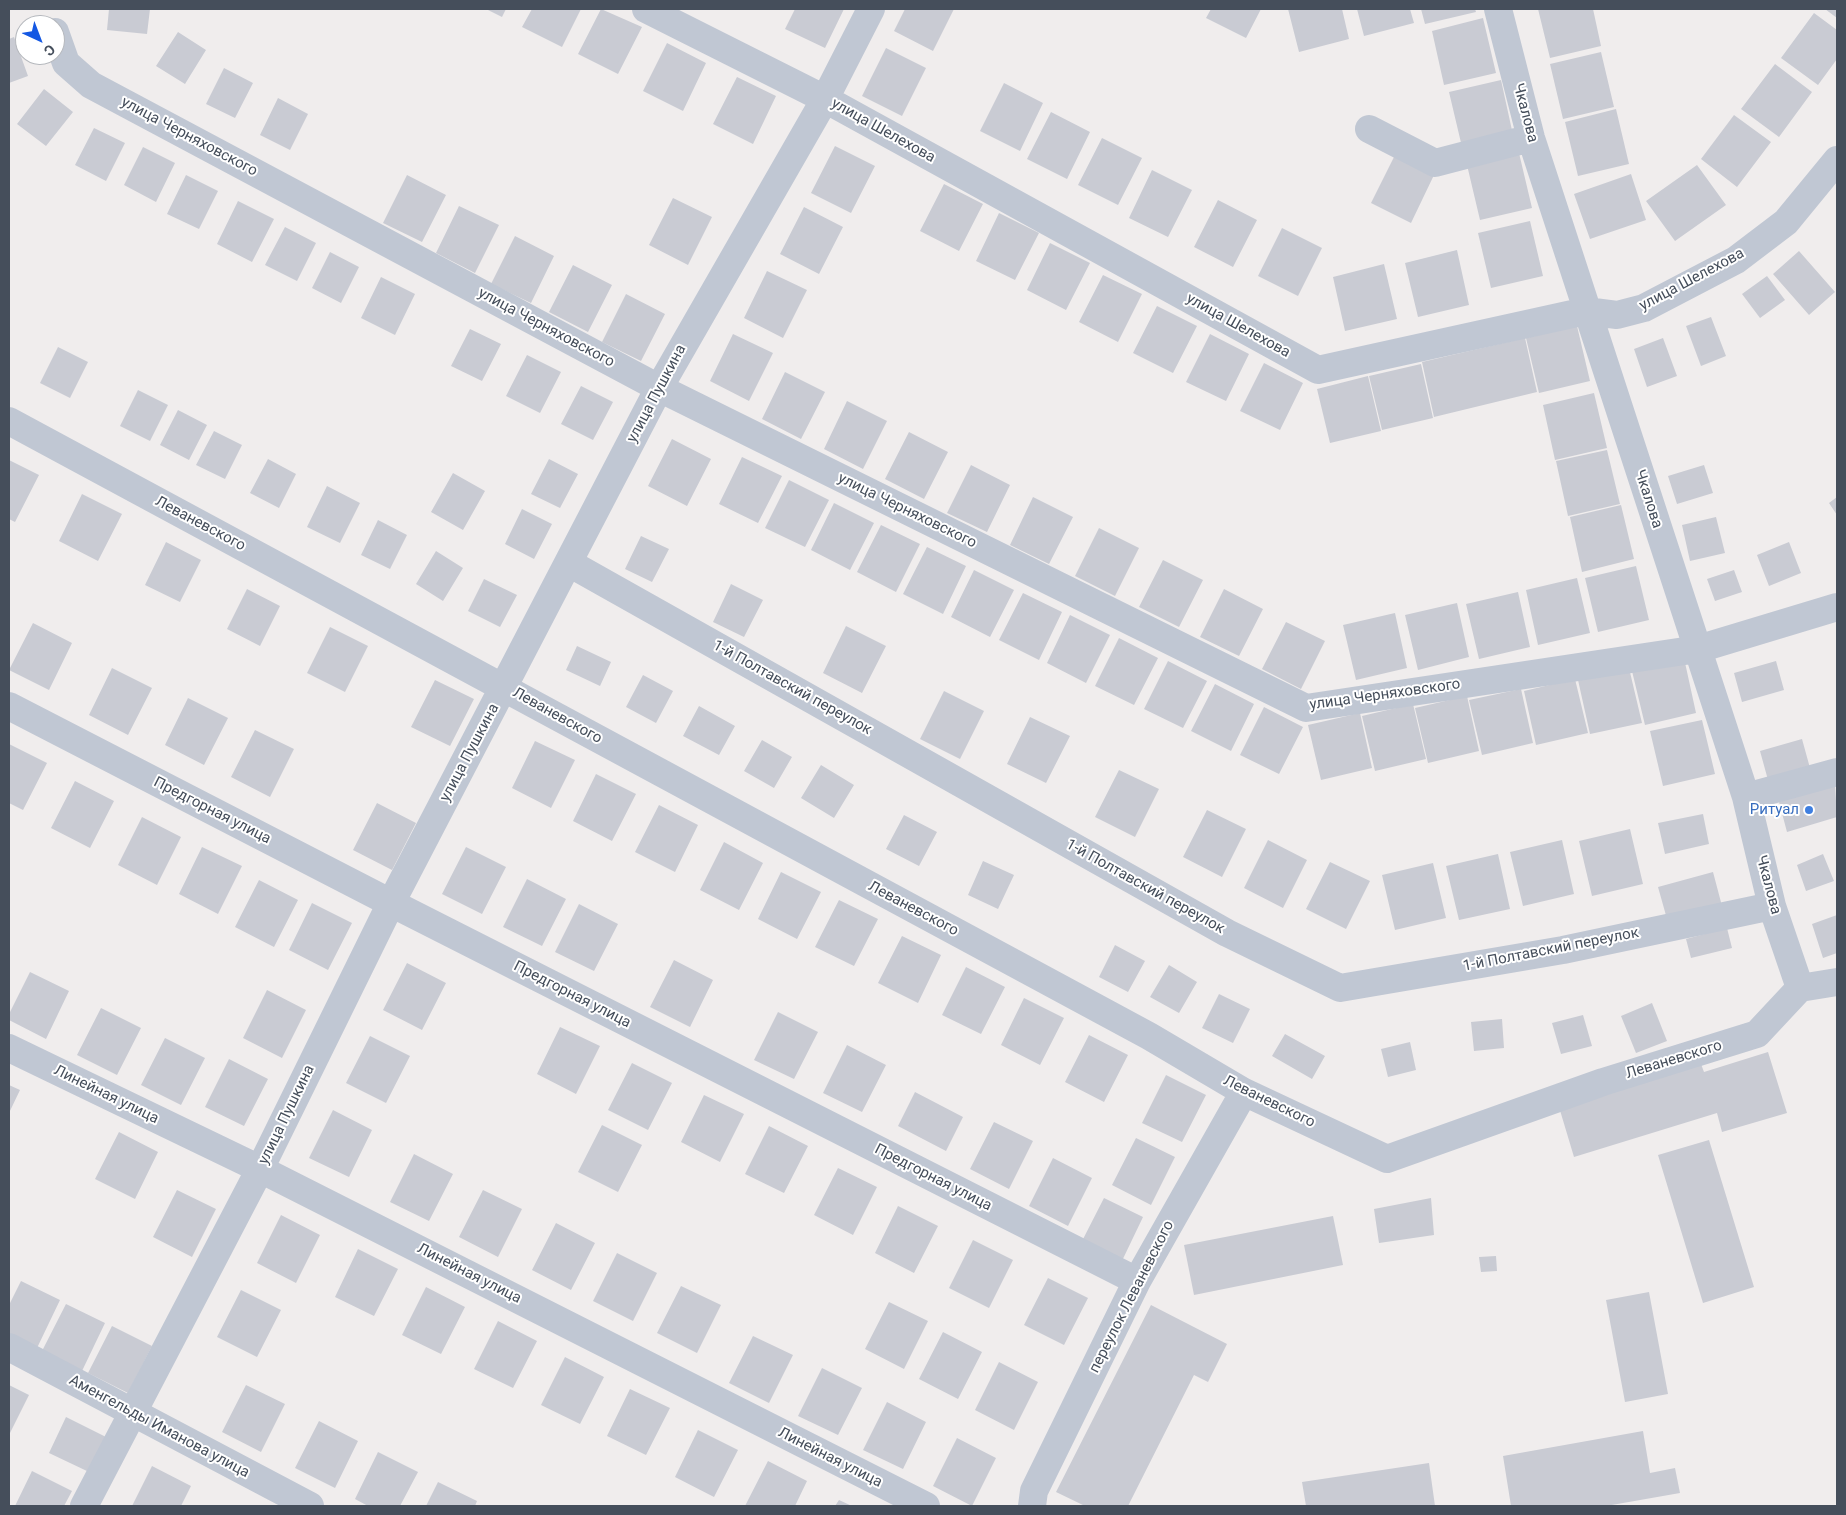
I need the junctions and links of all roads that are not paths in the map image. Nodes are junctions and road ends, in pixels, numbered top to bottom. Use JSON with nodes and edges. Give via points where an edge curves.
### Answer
{"nodes":[{"id":1,"x":646,"y":9,"type":"edge"},
{"id":2,"x":872,"y":9,"type":"edge"},
{"id":3,"x":1498,"y":9,"type":"edge"},
{"id":4,"x":65,"y":60,"type":"edge"},
{"id":5,"x":825,"y":99,"type":"junction"},
{"id":6,"x":1370,"y":129,"type":"dead end"},
{"id":7,"x":1531,"y":138,"type":"junction"},
{"id":8,"x":1837,"y":160,"type":"edge"},
{"id":9,"x":1586,"y":311,"type":"junction"},
{"id":10,"x":660,"y":388,"type":"junction"},
{"id":11,"x":9,"y":421,"type":"edge"},
{"id":12,"x":569,"y":563,"type":"junction"},
{"id":13,"x":1837,"y":607,"type":"edge"},
{"id":14,"x":1698,"y":649,"type":"junction"},
{"id":15,"x":505,"y":688,"type":"junction"},
{"id":16,"x":9,"y":706,"type":"edge"},
{"id":17,"x":1837,"y":772,"type":"edge"},
{"id":18,"x":1746,"y":797,"type":"junction"},
{"id":19,"x":391,"y":903,"type":"junction"},
{"id":20,"x":1772,"y":906,"type":"junction"},
{"id":21,"x":1837,"y":982,"type":"edge"},
{"id":22,"x":1800,"y":988,"type":"junction"},
{"id":23,"x":9,"y":1048,"type":"edge"},
{"id":24,"x":1244,"y":1092,"type":"junction"},
{"id":25,"x":260,"y":1168,"type":"junction"},
{"id":26,"x":1137,"y":1281,"type":"junction"},
{"id":27,"x":9,"y":1347,"type":"edge"},
{"id":28,"x":132,"y":1414,"type":"junction"},
{"id":29,"x":84,"y":1506,"type":"edge"},
{"id":30,"x":310,"y":1506,"type":"edge"},
{"id":31,"x":926,"y":1506,"type":"edge"},
{"id":32,"x":1032,"y":1506,"type":"edge"}],
"edges":[{"from":1,"to":5,"type":"street","name":"улица Шелехова"},
{"from":2,"to":5,"type":"street","name":"улица Пушкина"},
{"from":3,"to":7,"type":"street","name":"Чкалова"},
{"from":4,"to":10,"type":"street","name":"улица Черняховского","via":[[91,85]]},
{"from":5,"to":9,"type":"street","name":"улица Шелехова","via":[[1318,370]]},
{"from":5,"to":10,"type":"street","name":"улица Пушкина"},
{"from":6,"to":7,"type":"street","via":[[1435,164]]},
{"from":7,"to":9,"type":"street","name":"Чкалова"},
{"from":8,"to":9,"type":"street","name":"улица Шелехова","via":[[1786,222],[1736,260],[1644,308],[1617,315]]},
{"from":9,"to":14,"type":"street","name":"Чкалова"},
{"from":10,"to":12,"type":"street","name":"улица Пушкина"},
{"from":10,"to":14,"type":"street","name":"улица Черняховского","via":[[1306,708]]},
{"from":11,"to":15,"type":"street","name":"Леваневского"},
{"from":12,"to":15,"type":"street","name":"улица Пушкина"},
{"from":12,"to":20,"type":"street","name":"1-й Полтавский переулок","via":[[1227,933],[1340,988],[1563,950]]},
{"from":13,"to":14,"type":"street","name":"улица Черняховского"},
{"from":14,"to":18,"type":"street","name":"Чкалова"},
{"from":15,"to":19,"type":"street","name":"улица Пушкина"},
{"from":15,"to":24,"type":"street","name":"Леваневского","via":[[1148,1036]]},
{"from":16,"to":19,"type":"street","name":"Предгорная улица"},
{"from":17,"to":18,"type":"street"},
{"from":18,"to":20,"type":"street","name":"Чкалова"},
{"from":19,"to":25,"type":"street","name":"улица Пушкина"},
{"from":19,"to":26,"type":"street","name":"Предгорная улица"},
{"from":20,"to":22,"type":"street","name":"Чкалова"},
{"from":21,"to":22,"type":"street"},
{"from":22,"to":24,"type":"street","name":"Леваневского","via":[[1757,1034],[1603,1082],[1387,1159]]},
{"from":23,"to":25,"type":"street","name":"Линейная улица"},
{"from":24,"to":26,"type":"street","name":"переулок Леваневского"},
{"from":25,"to":28,"type":"street","name":"улица Пушкина"},
{"from":25,"to":31,"type":"street","name":"Линейная улица"},
{"from":26,"to":32,"type":"street","name":"переулок Леваневского","via":[[1034,1490]]},
{"from":27,"to":28,"type":"street","name":"Аменгельды Иманова улица"},
{"from":28,"to":29,"type":"street","name":"улица Пушкина"},
{"from":28,"to":30,"type":"street","name":"Аменгельды Иманова улица"}]}
